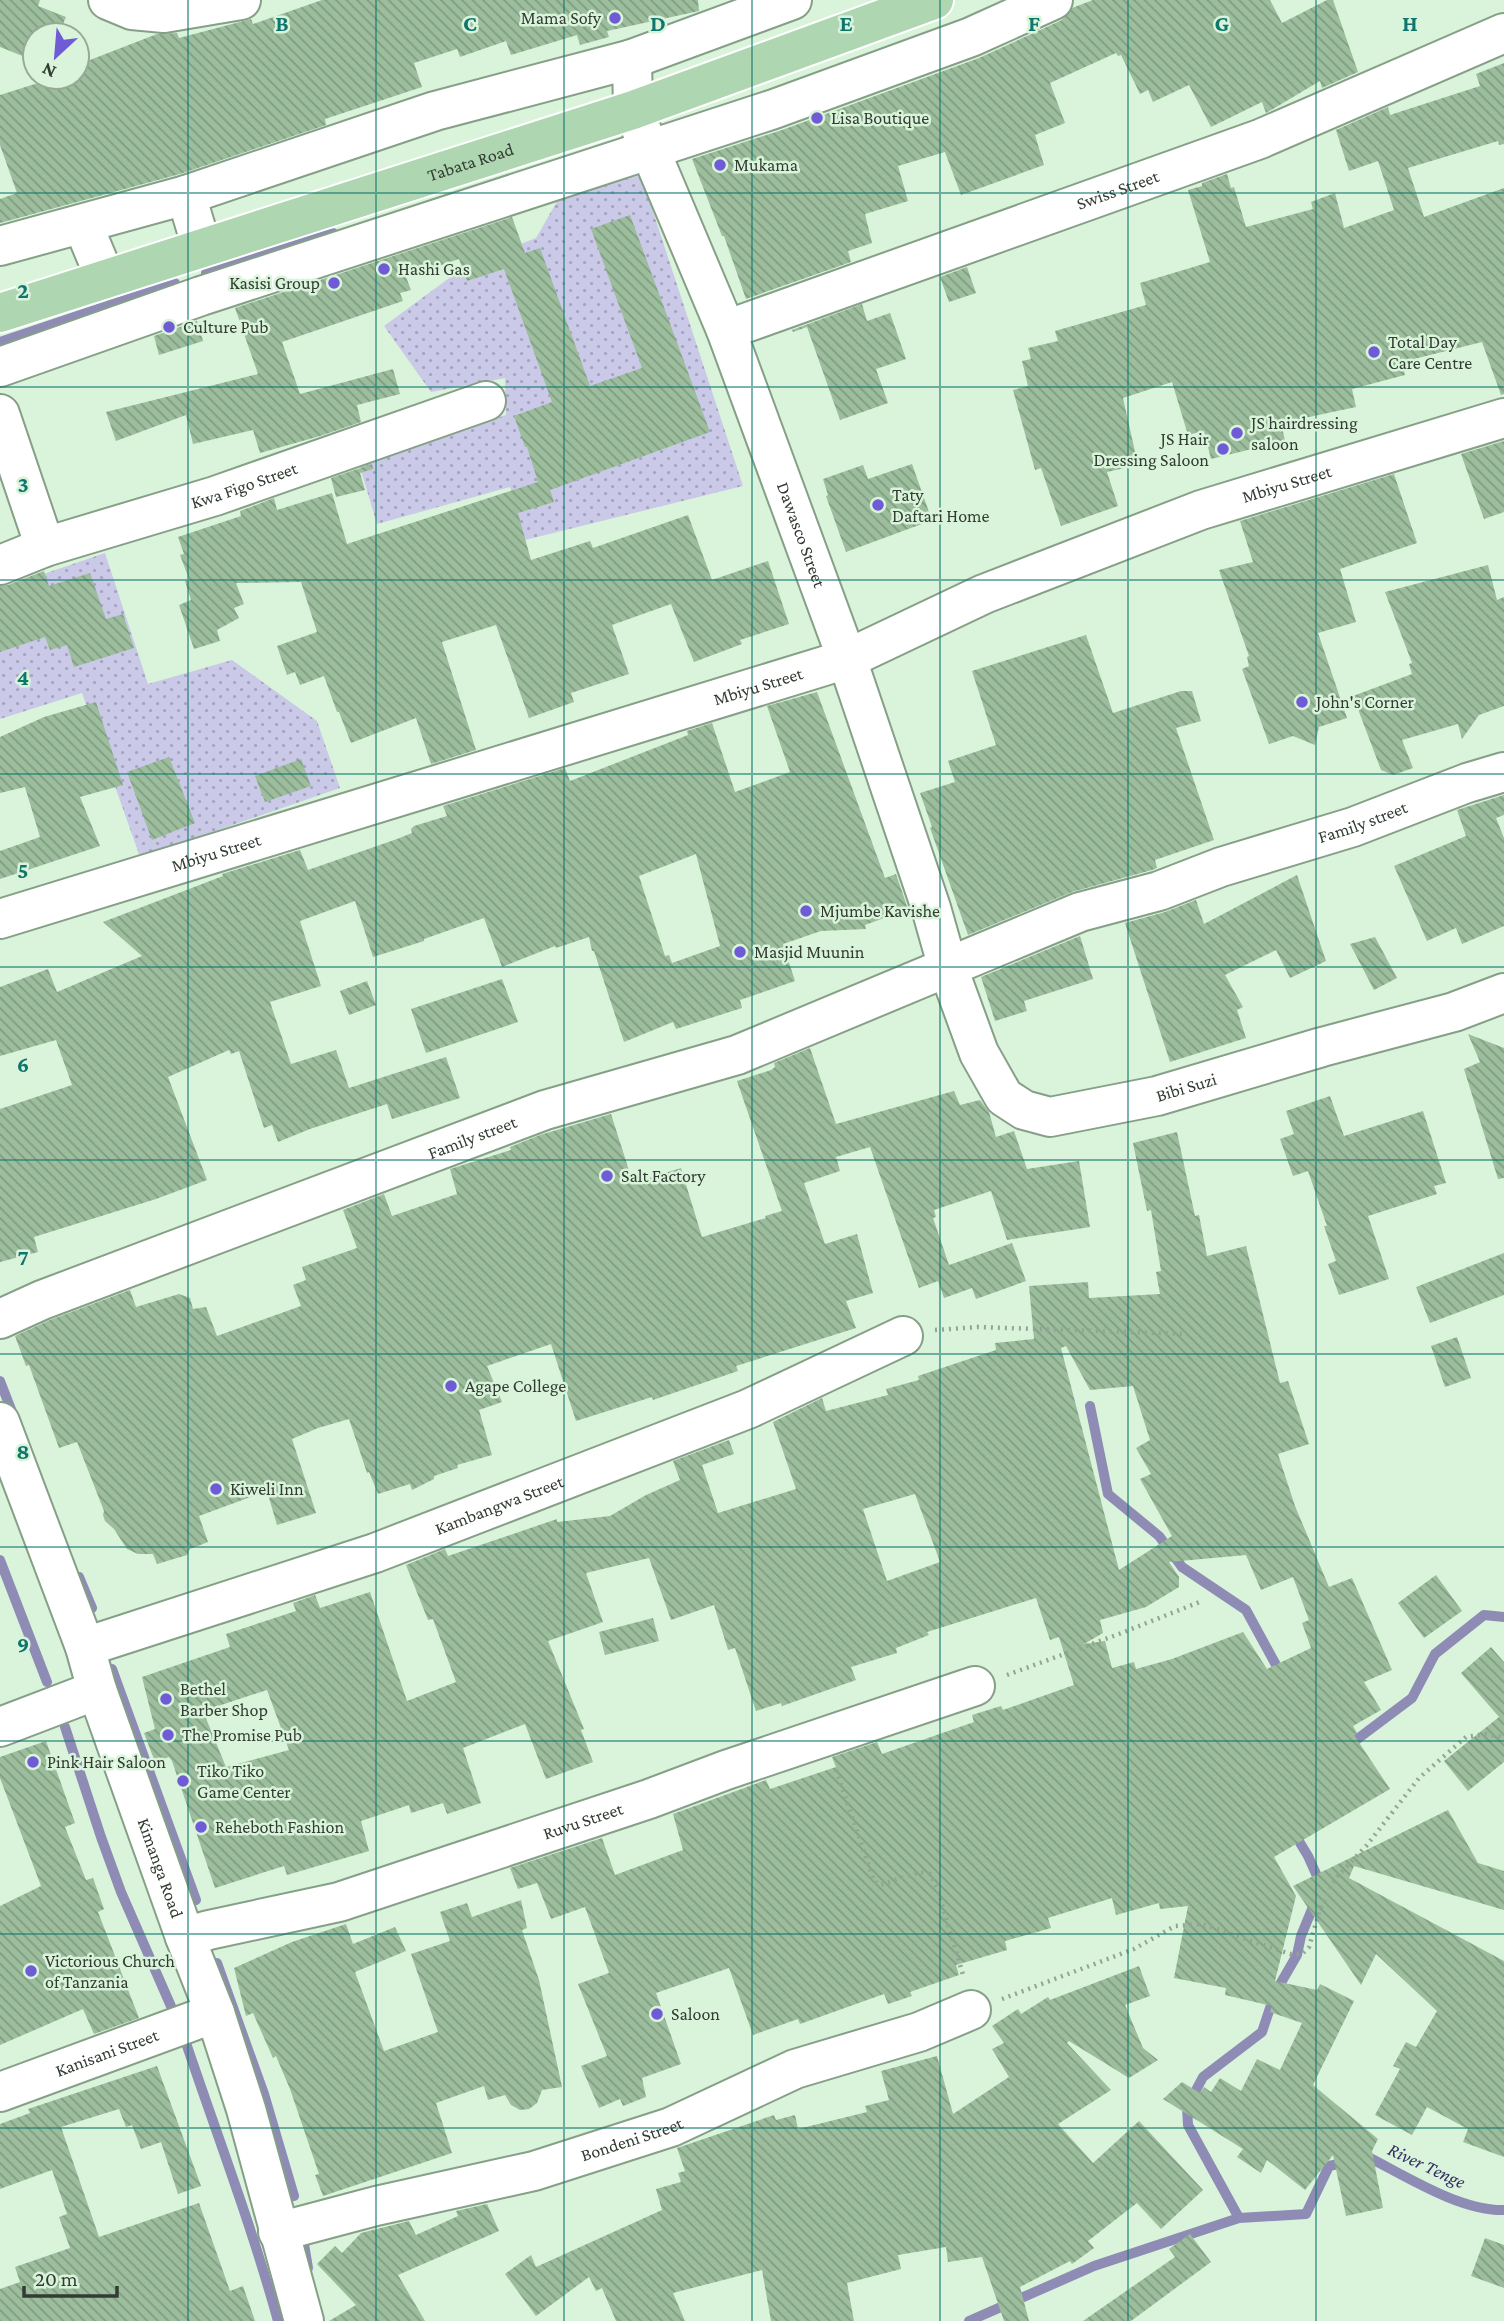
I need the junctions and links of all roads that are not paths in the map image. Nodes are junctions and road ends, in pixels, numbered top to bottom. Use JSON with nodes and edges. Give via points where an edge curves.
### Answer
{"nodes":[{"id":1,"x":108,"y":0,"type":"edge"},
{"id":2,"x":241,"y":0,"type":"edge"},
{"id":3,"x":792,"y":0,"type":"edge"},
{"id":4,"x":1053,"y":0,"type":"edge"},
{"id":5,"x":920,"y":3,"type":"edge"},
{"id":6,"x":1504,"y":33,"type":"edge"},
{"id":7,"x":632,"y":59,"type":"junction"},
{"id":8,"x":753,"y":66,"type":"junction"},
{"id":9,"x":633,"y":110,"type":"junction"},
{"id":10,"x":774,"y":110,"type":"junction"},
{"id":11,"x":650,"y":149,"type":"junction"},
{"id":12,"x":410,"y":181,"type":"junction"},
{"id":13,"x":186,"y":195,"type":"junction"},
{"id":14,"x":422,"y":223,"type":"junction"},
{"id":15,"x":83,"y":225,"type":"junction"},
{"id":16,"x":0,"y":246,"type":"edge"},
{"id":17,"x":192,"y":251,"type":"junction"},
{"id":18,"x":106,"y":280,"type":"junction"},
{"id":19,"x":201,"y":296,"type":"junction"},
{"id":20,"x":0,"y":313,"type":"edge"},
{"id":21,"x":726,"y":330,"type":"junction"},
{"id":22,"x":0,"y":367,"type":"edge"},
{"id":23,"x":486,"y":401,"type":"dead end"},
{"id":24,"x":0,"y":414,"type":"edge"},
{"id":25,"x":1504,"y":418,"type":"edge"},
{"id":26,"x":45,"y":547,"type":"junction"},
{"id":27,"x":0,"y":565,"type":"edge"},
{"id":28,"x":847,"y":659,"type":"junction"},
{"id":29,"x":1504,"y":772,"type":"edge"},
{"id":30,"x":0,"y":919,"type":"edge"},
{"id":31,"x":948,"y":968,"type":"junction"},
{"id":32,"x":1504,"y":993,"type":"edge"},
{"id":33,"x":0,"y":1319,"type":"edge"},
{"id":34,"x":903,"y":1336,"type":"road end"},
{"id":35,"x":0,"y":1422,"type":"edge"},
{"id":36,"x":85,"y":1647,"type":"junction"},
{"id":37,"x":975,"y":1686,"type":"road end"},
{"id":38,"x":97,"y":1690,"type":"junction"},
{"id":39,"x":0,"y":1727,"type":"edge"},
{"id":40,"x":185,"y":1937,"type":"junction"},
{"id":41,"x":971,"y":2010,"type":"road end"},
{"id":42,"x":215,"y":2012,"type":"junction"},
{"id":43,"x":0,"y":2092,"type":"edge"},
{"id":44,"x":278,"y":2232,"type":"junction"},
{"id":45,"x":304,"y":2321,"type":"edge"}],
"edges":[{"from":1,"to":2,"type":"street","via":[[132,10],[164,13]]},
{"from":3,"to":7,"type":"street"},
{"from":4,"to":10,"type":"street","via":[[971,37]]},
{"from":5,"to":8,"type":"main road","name":"Tabata Road"},
{"from":6,"to":21,"type":"street","name":"Swiss Street","via":[[1261,139]]},
{"from":7,"to":9,"type":"street"},
{"from":7,"to":13,"type":"street","via":[[435,111]]},
{"from":8,"to":9,"type":"main road","name":"Tabata Road"},
{"from":8,"to":10,"type":"street"},
{"from":9,"to":11,"type":"street","name":"Dawasco Street"},
{"from":9,"to":12,"type":"main road","name":"Tabata Road"},
{"from":10,"to":11,"type":"street"},
{"from":11,"to":14,"type":"street"},
{"from":11,"to":21,"type":"street","name":"Dawasco Street"},
{"from":12,"to":14,"type":"street"},
{"from":12,"to":17,"type":"main road","name":"Tabata Road"},
{"from":13,"to":15,"type":"street"},
{"from":13,"to":17,"type":"street"},
{"from":14,"to":19,"type":"street"},
{"from":15,"to":16,"type":"street"},
{"from":15,"to":18,"type":"street"},
{"from":17,"to":18,"type":"main road","name":"Tabata Road"},
{"from":17,"to":19,"type":"street"},
{"from":18,"to":20,"type":"main road","name":"Tabata Road"},
{"from":19,"to":22,"type":"street"},
{"from":21,"to":28,"type":"street","name":"Dawasco Street"},
{"from":23,"to":26,"type":"street","name":"Kwa Figo Street","via":[[215,496]]},
{"from":24,"to":26,"type":"street"},
{"from":25,"to":28,"type":"street","name":"Mbiyu Street","via":[[1201,510],[984,594]]},
{"from":26,"to":27,"type":"street","name":"Kwa Figo Street"},
{"from":28,"to":30,"type":"street","name":"Mbiyu Street"},
{"from":28,"to":31,"type":"street","name":"Dawasco Street"},
{"from":29,"to":31,"type":"street","name":"Family street","via":[[1353,827],[1080,912]]},
{"from":31,"to":32,"type":"street","name":"Bibi Suzi","via":[[979,1053],[1004,1097],[1024,1110],[1050,1118],[1157,1096],[1454,1012]]},
{"from":31,"to":33,"type":"street","name":"Family street","via":[[737,1055],[545,1110]]},
{"from":34,"to":36,"type":"street","name":"Kambangwa Street","via":[[748,1409],[375,1553]]},
{"from":35,"to":36,"type":"street","name":"Kimanga Road"},
{"from":36,"to":38,"type":"street","name":"Kimanga Road"},
{"from":37,"to":40,"type":"street","name":"Ruvu Street","via":[[340,1902]]},
{"from":38,"to":39,"type":"street"},
{"from":38,"to":40,"type":"street","name":"Kimanga Road"},
{"from":40,"to":42,"type":"street","name":"Kimanga Road"},
{"from":41,"to":44,"type":"street","name":"Bondeni Street","via":[[919,2032],[795,2069],[671,2127],[534,2171]]},
{"from":42,"to":43,"type":"street","name":"Kanisani Street"},
{"from":42,"to":44,"type":"street","name":"Kimanga Road"},
{"from":44,"to":45,"type":"street","name":"Kimanga Road"}]}
